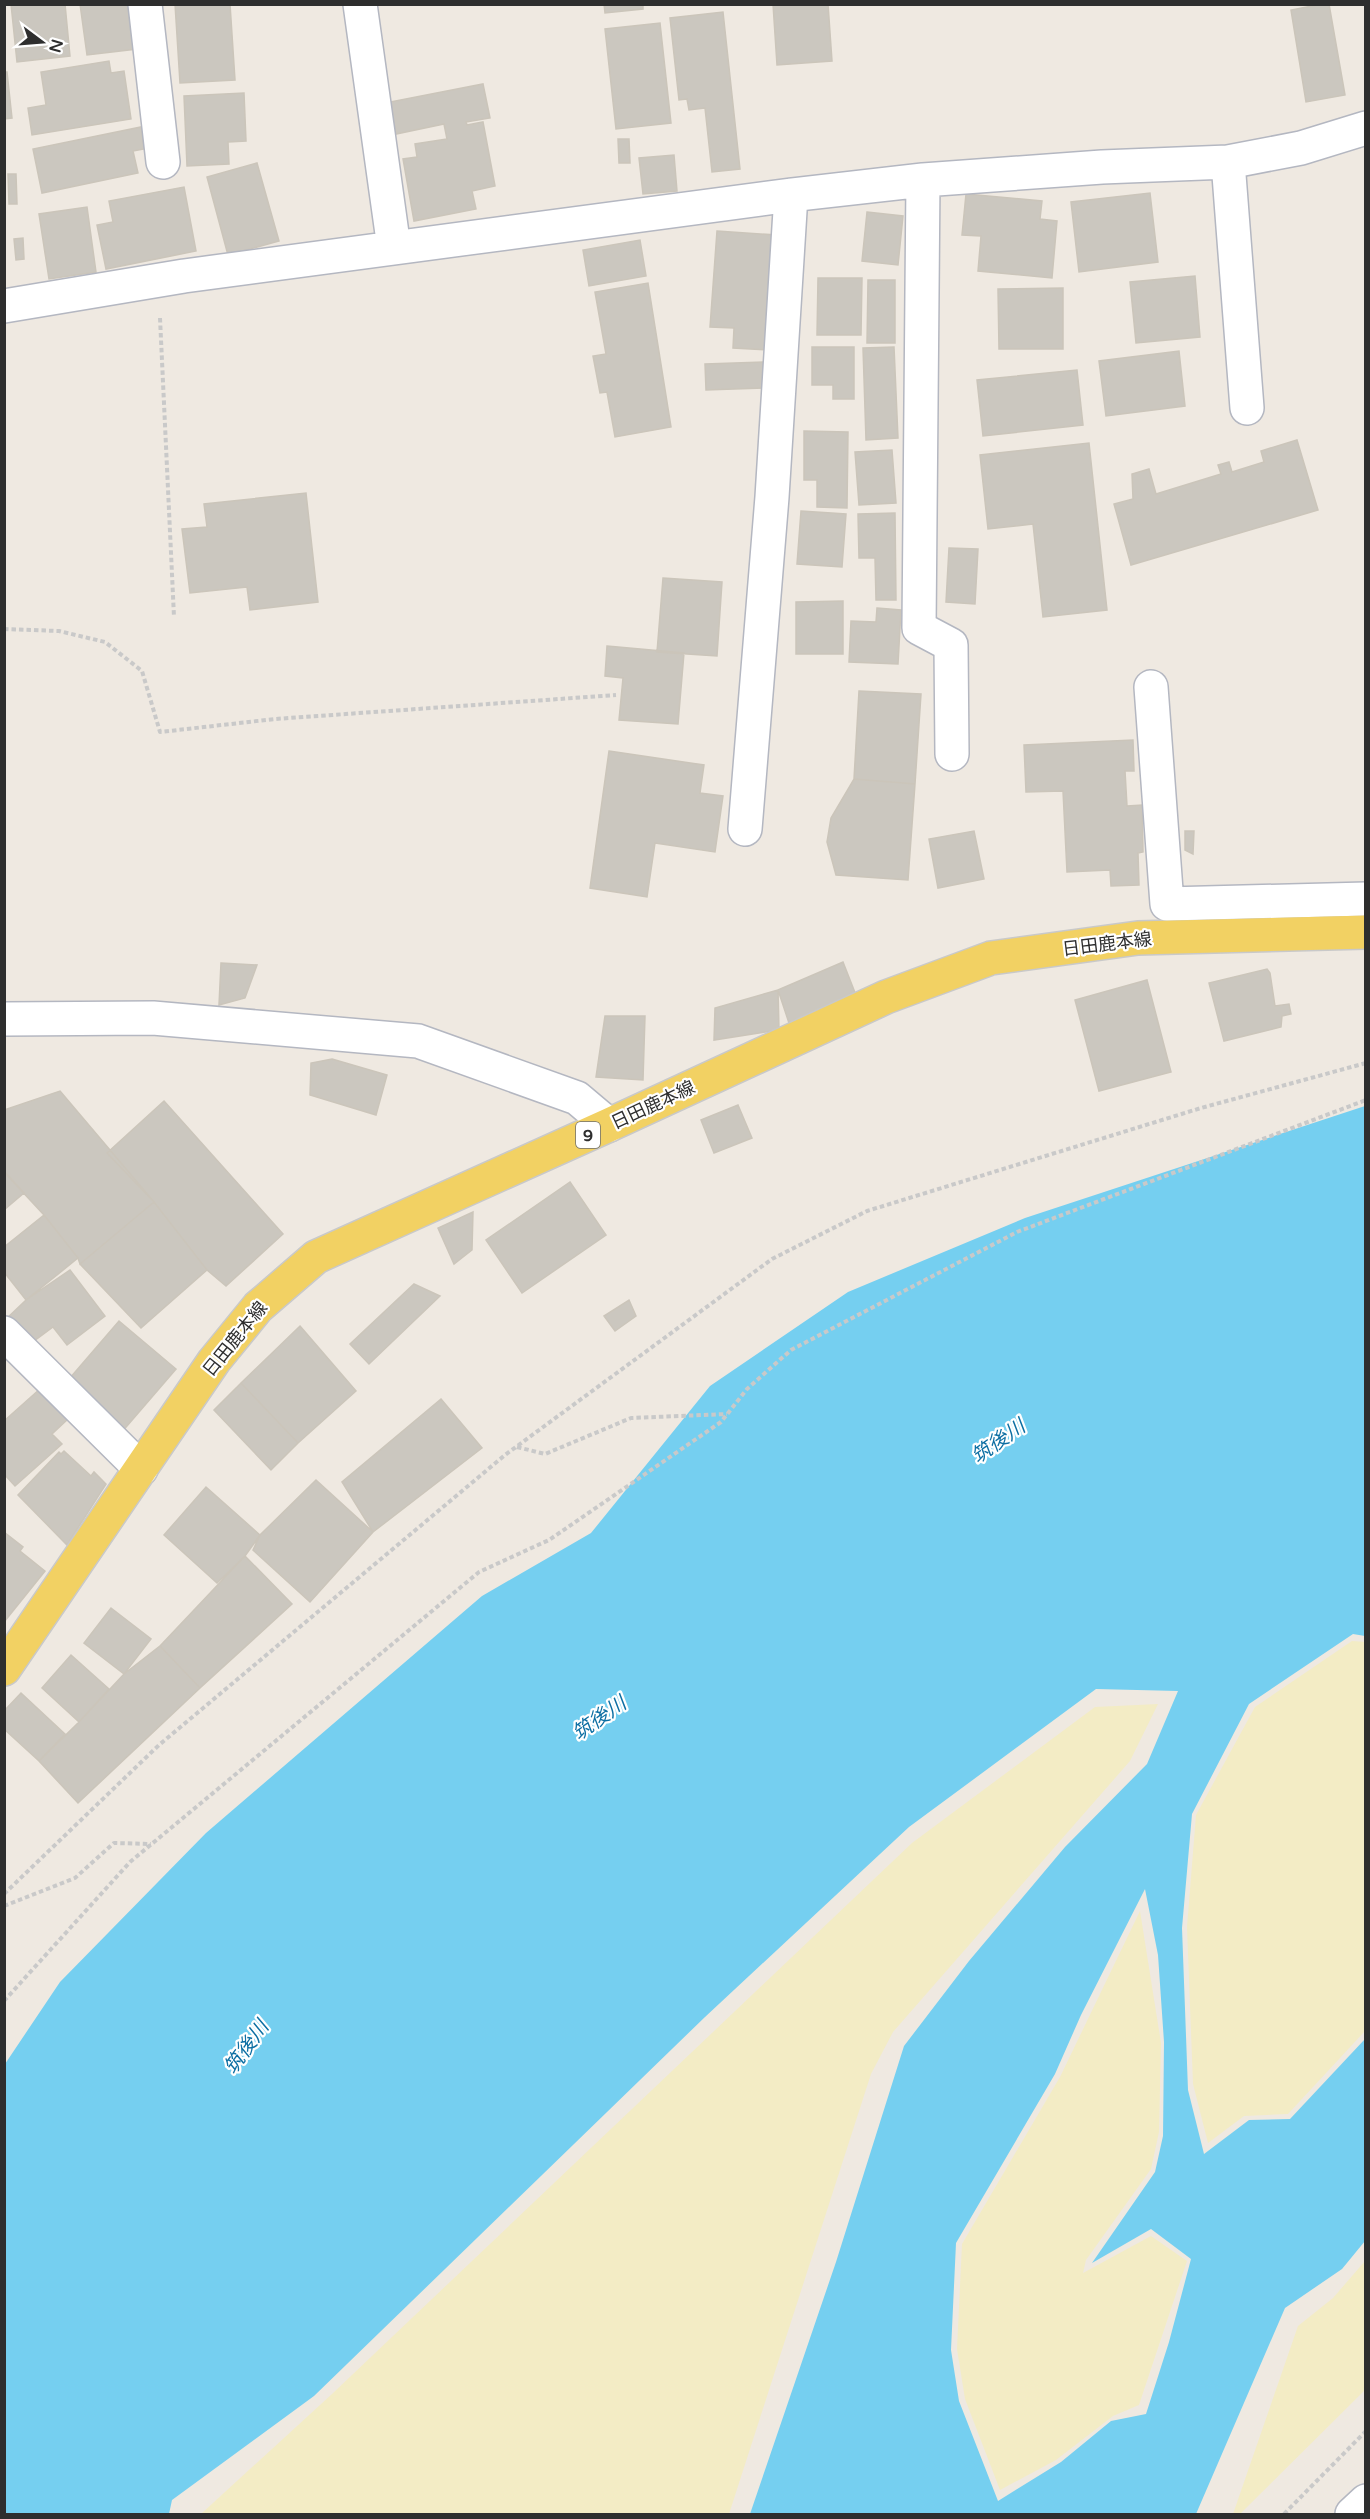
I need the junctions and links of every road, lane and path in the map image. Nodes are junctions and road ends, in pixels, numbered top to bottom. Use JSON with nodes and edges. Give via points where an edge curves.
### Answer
{"nodes":[{"id":1,"x":145,"y":4,"type":"edge"},
{"id":2,"x":360,"y":4,"type":"edge"},
{"id":3,"x":1365,"y":128,"type":"edge"},
{"id":4,"x":163,"y":162,"type":"dead end"},
{"id":5,"x":1228,"y":162,"type":"junction"},
{"id":6,"x":923,"y":180,"type":"junction"},
{"id":7,"x":791,"y":195,"type":"junction"},
{"id":8,"x":394,"y":249,"type":"junction"},
{"id":9,"x":159,"y":281,"type":"junction"},
{"id":10,"x":4,"y":306,"type":"edge"},
{"id":11,"x":1247,"y":408,"type":"dead end"},
{"id":12,"x":174,"y":617,"type":"dead end"},
{"id":13,"x":4,"y":629,"type":"edge"},
{"id":14,"x":1151,"y":687,"type":"dead end"},
{"id":15,"x":616,"y":695,"type":"dead end"},
{"id":16,"x":952,"y":754,"type":"dead end"},
{"id":17,"x":745,"y":829,"type":"dead end"},
{"id":18,"x":1365,"y":898,"type":"edge"},
{"id":19,"x":1365,"y":932,"type":"edge"},
{"id":20,"x":4,"y":1019,"type":"edge"},
{"id":21,"x":1365,"y":1063,"type":"edge"},
{"id":22,"x":1365,"y":1100,"type":"edge"},
{"id":23,"x":609,"y":1125,"type":"junction"},
{"id":24,"x":4,"y":1333,"type":"edge"},
{"id":25,"x":728,"y":1414,"type":"junction"},
{"id":26,"x":517,"y":1447,"type":"junction"},
{"id":27,"x":141,"y":1469,"type":"junction"},
{"id":28,"x":4,"y":1669,"type":"edge"},
{"id":29,"x":152,"y":1844,"type":"junction"},
{"id":30,"x":4,"y":1894,"type":"edge"},
{"id":31,"x":4,"y":1906,"type":"edge"},
{"id":32,"x":4,"y":2001,"type":"edge"},
{"id":33,"x":1365,"y":2431,"type":"edge"},
{"id":34,"x":1365,"y":2501,"type":"edge"},
{"id":35,"x":1284,"y":2514,"type":"edge"},
{"id":36,"x":1352,"y":2514,"type":"edge"}],
"edges":[{"from":1,"to":4,"type":"street"},
{"from":2,"to":8,"type":"street"},
{"from":3,"to":5,"type":"street","via":[[1301,148]]},
{"from":5,"to":6,"type":"street"},
{"from":5,"to":11,"type":"street"},
{"from":6,"to":7,"type":"street"},
{"from":6,"to":16,"type":"street","via":[[919,628],[951,645]]},
{"from":7,"to":8,"type":"street"},
{"from":7,"to":17,"type":"street","via":[[771,520]]},
{"from":8,"to":9,"type":"street"},
{"from":9,"to":10,"type":"street"},
{"from":9,"to":12,"type":"path"},
{"from":13,"to":15,"type":"path","via":[[59,631],[105,642],[142,671],[160,732],[275,719]]},
{"from":14,"to":18,"type":"street","via":[[1167,904]]},
{"from":19,"to":23,"type":"main road","name":"日田鹿本線","number":"9","via":[[1138,938],[992,958],[886,997]]},
{"from":20,"to":23,"type":"street","via":[[153,1018],[418,1041],[577,1098]]},
{"from":21,"to":26,"type":"path","via":[[1201,1108],[867,1211],[772,1259]]},
{"from":22,"to":25,"type":"path","via":[[1017,1232],[791,1350],[747,1389]]},
{"from":23,"to":27,"type":"main road","name":"日田鹿本線","number":"9","via":[[315,1257],[251,1316],[214,1361]]},
{"from":24,"to":27,"type":"street"},
{"from":25,"to":26,"type":"path","via":[[631,1418],[545,1454]]},
{"from":25,"to":29,"type":"path","via":[[549,1540],[479,1572]]},
{"from":26,"to":30,"type":"path","via":[[159,1745]]},
{"from":27,"to":28,"type":"main road","name":"日田鹿本線","number":"9"},
{"from":29,"to":31,"type":"path","via":[[114,1843],[75,1878]]},
{"from":29,"to":32,"type":"path","via":[[130,1862]]},
{"from":33,"to":35,"type":"path"},
{"from":34,"to":36,"type":"street"}]}
